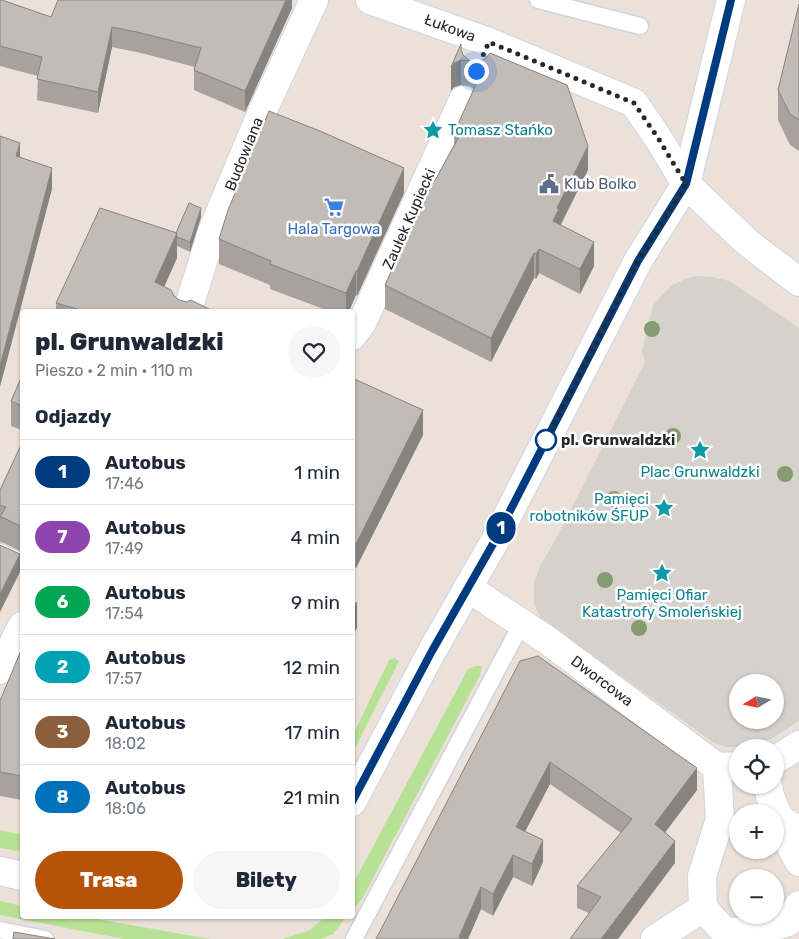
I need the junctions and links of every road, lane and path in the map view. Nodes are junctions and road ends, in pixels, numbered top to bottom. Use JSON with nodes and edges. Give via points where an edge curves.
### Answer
{"nodes":[{"id":1,"x":314,"y":0,"type":"edge"},
{"id":2,"x":370,"y":0,"type":"edge"},
{"id":3,"x":538,"y":0,"type":"edge"},
{"id":4,"x":731,"y":0,"type":"edge"},
{"id":5,"x":640,"y":26,"type":"dead end"},
{"id":6,"x":463,"y":100,"type":"dead end"},
{"id":7,"x":686,"y":184,"type":"junction"},
{"id":8,"x":799,"y":282,"type":"edge"},
{"id":9,"x":196,"y":308,"type":"edge"},
{"id":10,"x":355,"y":332,"type":"edge"},
{"id":11,"x":0,"y":552,"type":"edge"},
{"id":12,"x":20,"y":561,"type":"edge"},
{"id":13,"x":468,"y":588,"type":"junction"},
{"id":14,"x":522,"y":623,"type":"junction"},
{"id":15,"x":20,"y":630,"type":"edge"},
{"id":16,"x":0,"y":670,"type":"edge"},
{"id":17,"x":799,"y":745,"type":"edge"},
{"id":18,"x":784,"y":754,"type":"edge"},
{"id":19,"x":727,"y":767,"type":"edge"},
{"id":20,"x":355,"y":796,"type":"edge"},
{"id":21,"x":729,"y":818,"type":"edge"},
{"id":22,"x":784,"y":822,"type":"edge"},
{"id":23,"x":799,"y":862,"type":"edge"},
{"id":24,"x":0,"y":871,"type":"edge"},
{"id":25,"x":20,"y":876,"type":"edge"},
{"id":26,"x":799,"y":905,"type":"edge"},
{"id":27,"x":703,"y":908,"type":"junction"},
{"id":28,"x":0,"y":930,"type":"edge"},
{"id":29,"x":45,"y":939,"type":"edge"},
{"id":30,"x":354,"y":939,"type":"edge"},
{"id":31,"x":655,"y":939,"type":"edge"}],
"edges":[{"from":1,"to":9,"type":"street","name":"Budowlana","via":[[262,110],[213,229]]},
{"from":2,"to":7,"type":"street","name":"Łukowa","via":[[484,53],[634,103]]},
{"from":3,"to":5,"type":"lane"},
{"from":4,"to":7,"type":"street"},
{"from":6,"to":10,"type":"street","name":"Zaułek Kupiecki","via":[[362,323]]},
{"from":7,"to":8,"type":"street","via":[[747,242]]},
{"from":7,"to":13,"type":"street","via":[[638,261]]},
{"from":11,"to":12,"type":"lane"},
{"from":13,"to":14,"type":"street","name":"Dworcowa"},
{"from":13,"to":20,"type":"street"},
{"from":14,"to":19,"type":"street","name":"Dworcowa"},
{"from":14,"to":30,"type":"lane"},
{"from":15,"to":16,"type":"street"},
{"from":17,"to":18,"type":"street"},
{"from":19,"to":21,"type":"street"},
{"from":21,"to":27,"type":"street","via":[[702,876]]},
{"from":22,"to":23,"type":"street"},
{"from":24,"to":25,"type":"street"},
{"from":26,"to":27,"type":"street","via":[[788,922],[758,931],[725,932]]},
{"from":27,"to":31,"type":"street"},
{"from":28,"to":29,"type":"lane"}]}
